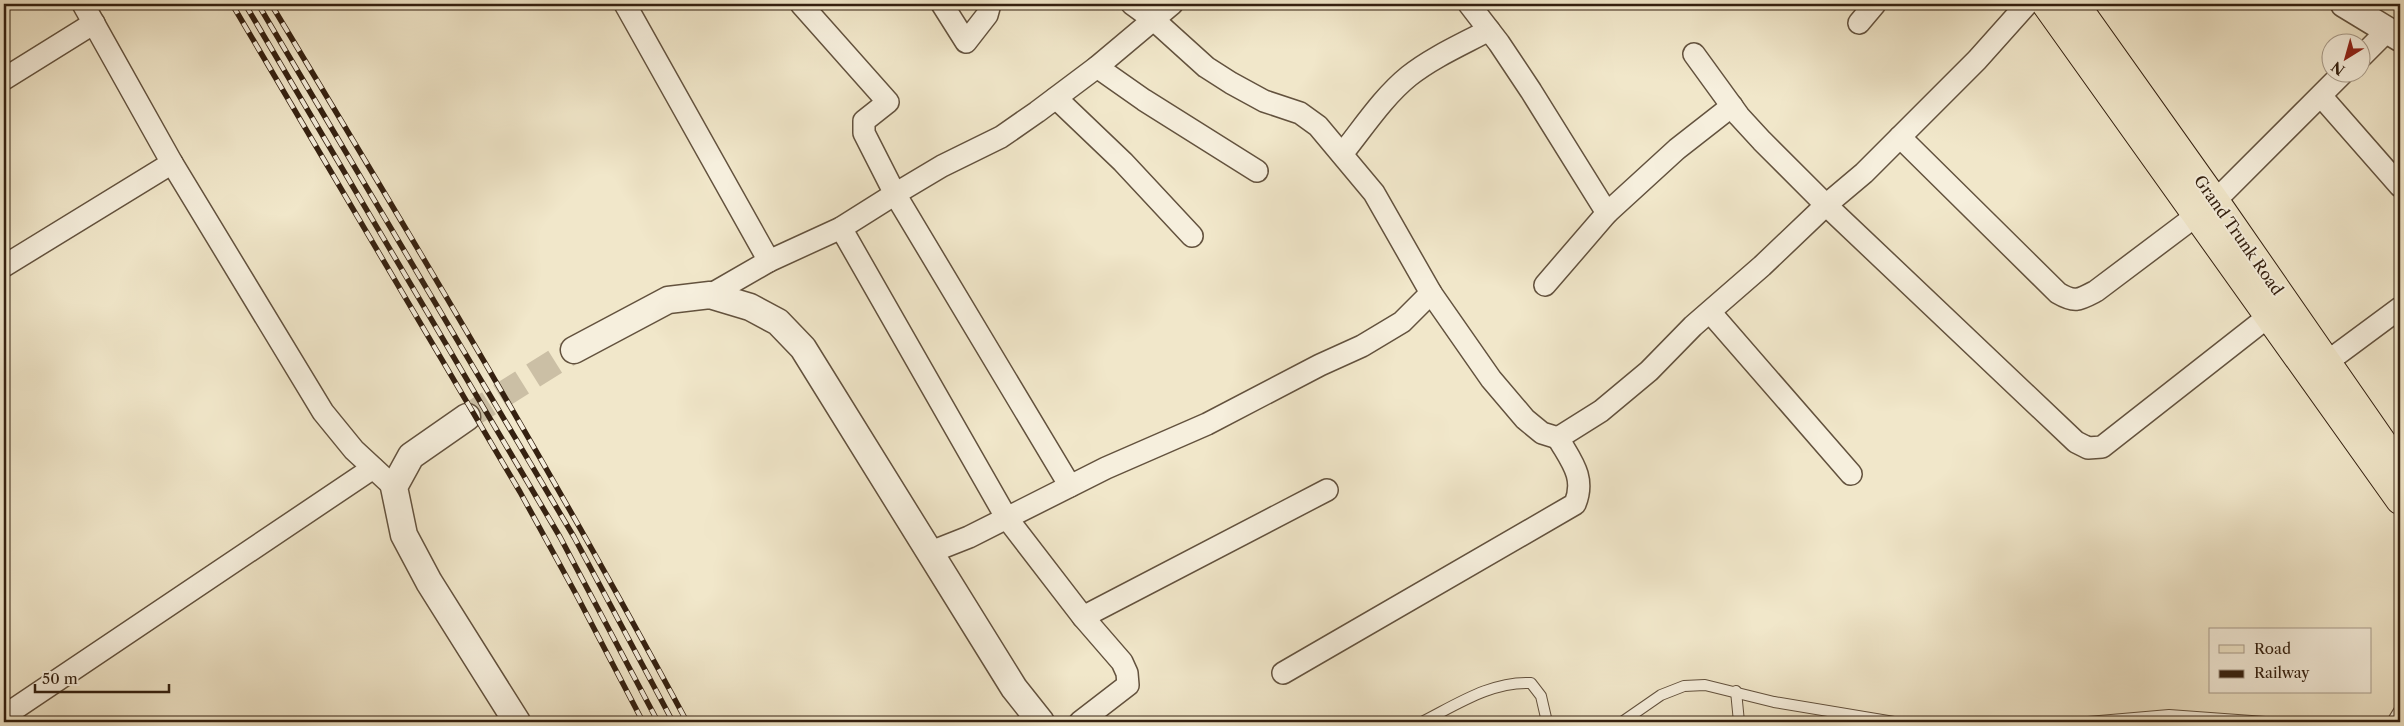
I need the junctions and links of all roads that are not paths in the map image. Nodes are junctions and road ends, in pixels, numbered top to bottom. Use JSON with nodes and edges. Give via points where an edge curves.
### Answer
{"nodes":[{"id":1,"x":83,"y":4,"type":"edge"},
{"id":2,"x":625,"y":4,"type":"edge"},
{"id":3,"x":801,"y":4,"type":"edge"},
{"id":4,"x":942,"y":4,"type":"edge"},
{"id":5,"x":990,"y":4,"type":"edge"},
{"id":6,"x":1132,"y":4,"type":"edge"},
{"id":7,"x":1172,"y":4,"type":"edge"},
{"id":8,"x":1469,"y":4,"type":"edge"},
{"id":9,"x":1875,"y":4,"type":"edge"},
{"id":10,"x":2027,"y":4,"type":"edge"},
{"id":11,"x":2046,"y":4,"type":"edge"},
{"id":12,"x":2075,"y":4,"type":"edge"},
{"id":13,"x":2344,"y":4,"type":"edge"},
{"id":14,"x":1154,"y":20,"type":"junction"},
{"id":15,"x":94,"y":23,"type":"junction"},
{"id":16,"x":1859,"y":23,"type":"dead end"},
{"id":17,"x":1489,"y":30,"type":"junction"},
{"id":18,"x":2394,"y":34,"type":"edge"},
{"id":19,"x":2372,"y":49,"type":"edge"},
{"id":20,"x":1694,"y":54,"type":"dead end"},
{"id":21,"x":1097,"y":67,"type":"junction"},
{"id":22,"x":4,"y":79,"type":"edge"},
{"id":23,"x":2334,"y":82,"type":"edge"},
{"id":24,"x":2321,"y":96,"type":"junction"},
{"id":25,"x":1056,"y":98,"type":"junction"},
{"id":26,"x":1732,"y":106,"type":"junction"},
{"id":27,"x":1900,"y":137,"type":"junction"},
{"id":28,"x":1342,"y":154,"type":"junction"},
{"id":29,"x":172,"y":163,"type":"junction"},
{"id":30,"x":1257,"y":171,"type":"dead end"},
{"id":31,"x":2400,"y":186,"type":"edge"},
{"id":32,"x":895,"y":194,"type":"junction"},
{"id":33,"x":1826,"y":205,"type":"junction"},
{"id":34,"x":2206,"y":208,"type":"junction"},
{"id":35,"x":1607,"y":213,"type":"junction"},
{"id":36,"x":841,"y":228,"type":"junction"},
{"id":37,"x":1192,"y":236,"type":"dead end"},
{"id":38,"x":769,"y":261,"type":"junction"},
{"id":39,"x":4,"y":266,"type":"edge"},
{"id":40,"x":1545,"y":286,"type":"dead end"},
{"id":41,"x":1431,"y":293,"type":"junction"},
{"id":42,"x":710,"y":295,"type":"junction"},
{"id":43,"x":2400,"y":308,"type":"edge"},
{"id":44,"x":1710,"y":312,"type":"junction"},
{"id":45,"x":2269,"y":316,"type":"junction"},
{"id":46,"x":574,"y":350,"type":"tunnel mouth"},
{"id":47,"x":2328,"y":362,"type":"junction"},
{"id":48,"x":467,"y":417,"type":"tunnel mouth"},
{"id":49,"x":1558,"y":438,"type":"junction"},
{"id":50,"x":373,"y":468,"type":"junction"},
{"id":51,"x":2400,"y":468,"type":"edge"},
{"id":52,"x":1851,"y":474,"type":"dead end"},
{"id":53,"x":1070,"y":486,"type":"junction"},
{"id":54,"x":394,"y":487,"type":"junction"},
{"id":55,"x":1327,"y":490,"type":"dead end"},
{"id":56,"x":2400,"y":500,"type":"edge"},
{"id":57,"x":1006,"y":518,"type":"junction"},
{"id":58,"x":931,"y":552,"type":"junction"},
{"id":59,"x":1083,"y":616,"type":"junction"},
{"id":60,"x":1283,"y":673,"type":"dead end"},
{"id":61,"x":1736,"y":691,"type":"junction"},
{"id":62,"x":2400,"y":709,"type":"edge"},
{"id":63,"x":4,"y":716,"type":"edge"},
{"id":64,"x":517,"y":722,"type":"edge"},
{"id":65,"x":1041,"y":722,"type":"edge"},
{"id":66,"x":1080,"y":722,"type":"edge"},
{"id":67,"x":1422,"y":722,"type":"edge"},
{"id":68,"x":1547,"y":722,"type":"edge"},
{"id":69,"x":1622,"y":722,"type":"edge"},
{"id":70,"x":1739,"y":722,"type":"edge"},
{"id":71,"x":1894,"y":722,"type":"edge"},
{"id":72,"x":2088,"y":722,"type":"edge"},
{"id":73,"x":2265,"y":722,"type":"edge"},
{"id":74,"x":2392,"y":722,"type":"edge"}],
"edges":[{"from":1,"to":15,"type":"street"},
{"from":2,"to":38,"type":"street"},
{"from":3,"to":32,"type":"street","via":[[888,102],[864,121],[864,133]]},
{"from":4,"to":5,"type":"street","via":[[966,42],[987,15]]},
{"from":6,"to":14,"type":"street"},
{"from":7,"to":14,"type":"street"},
{"from":8,"to":17,"type":"street"},
{"from":9,"to":16,"type":"street"},
{"from":10,"to":27,"type":"street","via":[[1978,60]]},
{"from":11,"to":34,"type":"main road"},
{"from":12,"to":34,"type":"main road","name":"Grand Trunk Road"},
{"from":13,"to":18,"type":"street"},
{"from":14,"to":21,"type":"street"},
{"from":14,"to":28,"type":"street","via":[[1206,67],[1230,83],[1300,113],[1318,126]]},
{"from":15,"to":22,"type":"street"},
{"from":15,"to":29,"type":"street"},
{"from":17,"to":28,"type":"street","via":[[1409,76]]},
{"from":17,"to":35,"type":"street","via":[[1532,91]]},
{"from":18,"to":19,"type":"street"},
{"from":20,"to":26,"type":"street"},
{"from":21,"to":25,"type":"street"},
{"from":21,"to":30,"type":"street"},
{"from":23,"to":24,"type":"street"},
{"from":24,"to":31,"type":"street"},
{"from":24,"to":34,"type":"street"},
{"from":25,"to":32,"type":"street","via":[[1001,137]]},
{"from":25,"to":37,"type":"street","via":[[1123,162]]},
{"from":26,"to":33,"type":"street"},
{"from":26,"to":35,"type":"street","via":[[1677,149]]},
{"from":27,"to":33,"type":"street"},
{"from":27,"to":34,"type":"street","via":[[2058,294],[2070,300],[2079,300],[2096,291]]},
{"from":28,"to":41,"type":"street","via":[[1374,193]]},
{"from":29,"to":39,"type":"street"},
{"from":29,"to":50,"type":"street","via":[[323,412]]},
{"from":32,"to":36,"type":"street"},
{"from":32,"to":53,"type":"street"},
{"from":33,"to":44,"type":"street"},
{"from":33,"to":45,"type":"street","via":[[2076,442],[2088,448],[2102,447]]},
{"from":34,"to":45,"type":"main road"},
{"from":34,"to":47,"type":"main road","name":"Grand Trunk Road"},
{"from":35,"to":40,"type":"street"},
{"from":36,"to":38,"type":"street"},
{"from":36,"to":57,"type":"street"},
{"from":38,"to":42,"type":"street"},
{"from":41,"to":49,"type":"street","via":[[1491,378],[1525,419],[1542,433]]},
{"from":41,"to":53,"type":"street","via":[[1402,322],[1362,346],[1207,424]]},
{"from":42,"to":46,"type":"street","via":[[668,300]]},
{"from":42,"to":58,"type":"street","via":[[750,307],[778,322],[803,348]]},
{"from":43,"to":47,"type":"street"},
{"from":44,"to":49,"type":"street","via":[[1608,405]]},
{"from":44,"to":52,"type":"street"},
{"from":45,"to":56,"type":"main road"},
{"from":47,"to":51,"type":"main road","name":"Grand Trunk Road"},
{"from":48,"to":54,"type":"street","via":[[411,456]]},
{"from":49,"to":60,"type":"street","via":[[1577,471],[1580,491],[1575,504]]},
{"from":50,"to":54,"type":"street"},
{"from":50,"to":63,"type":"street"},
{"from":53,"to":57,"type":"street"},
{"from":54,"to":64,"type":"street","via":[[404,535],[429,582]]},
{"from":55,"to":59,"type":"street"},
{"from":57,"to":58,"type":"street"},
{"from":57,"to":59,"type":"street"},
{"from":58,"to":65,"type":"street","via":[[1014,688]]},
{"from":59,"to":66,"type":"street","via":[[1122,662],[1128,685]]},
{"from":61,"to":69,"type":"lane","via":[[1705,684],[1684,686],[1661,695]]},
{"from":61,"to":70,"type":"lane"},
{"from":61,"to":71,"type":"lane","via":[[1774,702]]},
{"from":62,"to":74,"type":"lane"},
{"from":67,"to":68,"type":"lane","via":[[1490,688],[1513,682],[1531,683],[1541,696]]},
{"from":72,"to":73,"type":"lane","via":[[2169,715]]}]}
